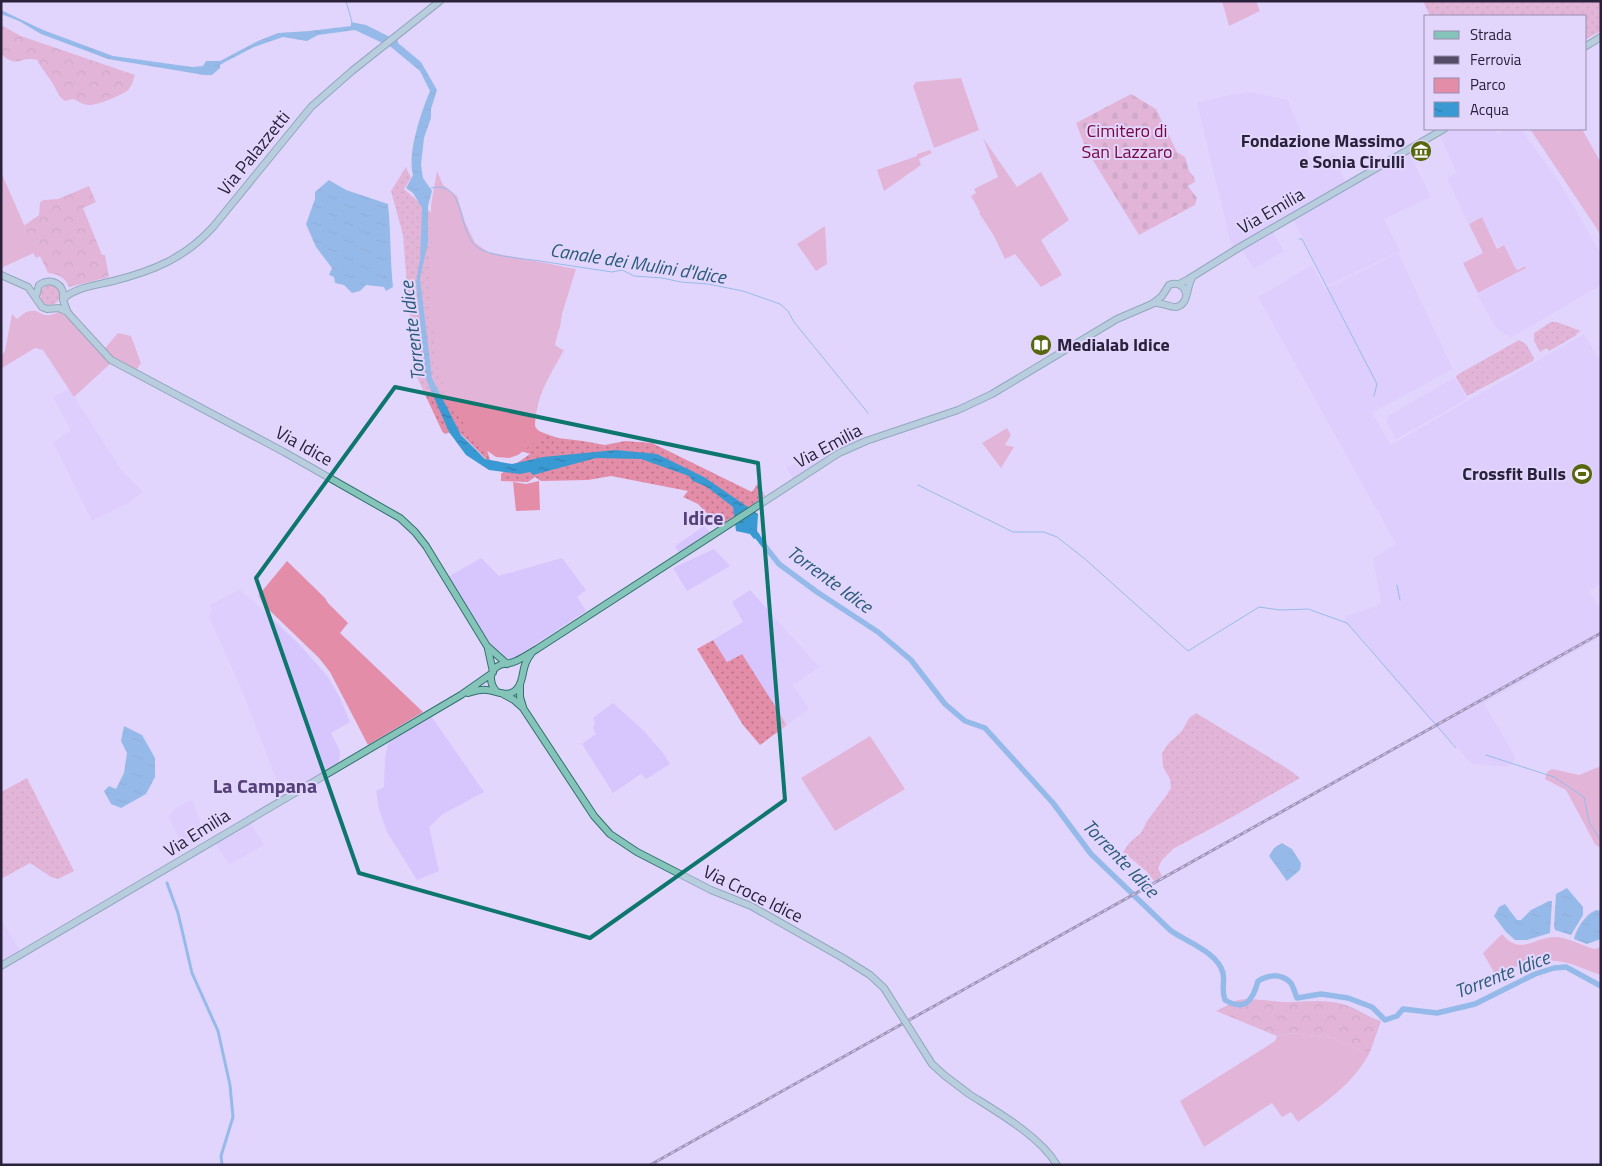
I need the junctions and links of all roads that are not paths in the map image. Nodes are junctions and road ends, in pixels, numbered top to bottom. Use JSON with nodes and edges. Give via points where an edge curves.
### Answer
{"nodes":[{"id":1,"x":440,"y":1,"type":"edge"},
{"id":2,"x":1601,"y":37,"type":"edge"},
{"id":3,"x":1587,"y":45,"type":"edge"},
{"id":4,"x":1442,"y":130,"type":"edge"},
{"id":5,"x":1,"y":274,"type":"edge"},
{"id":6,"x":1192,"y":277,"type":"junction"},
{"id":7,"x":23,"y":284,"type":"junction"},
{"id":8,"x":1178,"y":284,"type":"junction"},
{"id":9,"x":39,"y":286,"type":"junction"},
{"id":10,"x":62,"y":289,"type":"junction"},
{"id":11,"x":74,"y":291,"type":"junction"},
{"id":12,"x":1164,"y":293,"type":"junction"},
{"id":13,"x":1186,"y":294,"type":"junction"},
{"id":14,"x":36,"y":296,"type":"junction"},
{"id":15,"x":63,"y":300,"type":"junction"},
{"id":16,"x":1152,"y":304,"type":"junction"},
{"id":17,"x":1168,"y":304,"type":"junction"},
{"id":18,"x":56,"y":307,"type":"junction"},
{"id":19,"x":68,"y":313,"type":"junction"},
{"id":20,"x":487,"y":646,"type":"junction"},
{"id":21,"x":536,"y":650,"type":"junction"},
{"id":22,"x":508,"y":664,"type":"junction"},
{"id":23,"x":492,"y":673,"type":"junction"},
{"id":24,"x":520,"y":681,"type":"junction"},
{"id":25,"x":500,"y":693,"type":"junction"},
{"id":26,"x":461,"y":695,"type":"junction"},
{"id":27,"x":523,"y":708,"type":"junction"},
{"id":28,"x":1,"y":966,"type":"edge"},
{"id":29,"x":1057,"y":1165,"type":"edge"}],
"edges":[{"from":1,"to":11,"type":"main road","name":"Via Palazzetti","via":[[311,106],[237,198],[182,255],[161,266]]},
{"from":2,"to":3,"type":"main road"},
{"from":4,"to":6,"type":"main road","name":"Via Emilia"},
{"from":5,"to":7,"type":"main road","name":"Via Idice"},
{"from":6,"to":8,"type":"main road","name":"Via Emilia"},
{"from":6,"to":13,"type":"main road"},
{"from":7,"to":9,"type":"main road","name":"Via Idice"},
{"from":7,"to":14,"type":"main road","name":"Via Idice"},
{"from":8,"to":12,"type":"main road","name":"Via Emilia","via":[[1169,285]]},
{"from":8,"to":13,"type":"main road"},
{"from":9,"to":10,"type":"main road","name":"Via Idice","via":[[51,281]]},
{"from":9,"to":14,"type":"main road"},
{"from":10,"to":11,"type":"main road","name":"Via Palazzetti"},
{"from":10,"to":15,"type":"main road","name":"Via Idice"},
{"from":11,"to":15,"type":"main road","name":"Via Palazzetti"},
{"from":12,"to":16,"type":"main road","name":"Via Emilia"},
{"from":12,"to":17,"type":"main road"},
{"from":13,"to":17,"type":"main road","name":"Via Emilia","via":[[1181,305]]},
{"from":14,"to":18,"type":"main road","name":"Via Idice","via":[[42,307]]},
{"from":15,"to":18,"type":"main road"},
{"from":15,"to":19,"type":"main road","name":"Via Idice"},
{"from":16,"to":17,"type":"main road","name":"Via Emilia"},
{"from":16,"to":21,"type":"main road","name":"Via Emilia","via":[[1117,319],[992,394],[958,410],[849,448]]},
{"from":18,"to":19,"type":"main road","name":"Via Idice"},
{"from":19,"to":20,"type":"main road","name":"Via Idice","via":[[111,360],[400,518],[426,546]]},
{"from":20,"to":22,"type":"main road","name":"Via Idice"},
{"from":20,"to":23,"type":"main road","name":"Via Idice"},
{"from":21,"to":22,"type":"main road","name":"Via Emilia"},
{"from":21,"to":24,"type":"main road","name":"Via Emilia","via":[[526,662]]},
{"from":22,"to":23,"type":"main road","name":"Via Emilia","via":[[499,666]]},
{"from":22,"to":24,"type":"main road","via":[[516,668]]},
{"from":23,"to":25,"type":"main road","via":[[492,686]]},
{"from":23,"to":26,"type":"main road","name":"Via Emilia"},
{"from":24,"to":25,"type":"main road","via":[[516,690]]},
{"from":24,"to":27,"type":"main road","name":"Via Croce Idice"},
{"from":25,"to":26,"type":"main road","name":"Via Emilia","via":[[481,690]]},
{"from":25,"to":27,"type":"main road","name":"Via Croce Idice"},
{"from":26,"to":28,"type":"main road","name":"Via Emilia"},
{"from":27,"to":29,"type":"main road","name":"Via Croce Idice","bridge":true,"via":[[594,816],[610,834],[711,890],[751,906],[870,975],[884,988],[932,1064],[1036,1140]]}]}
